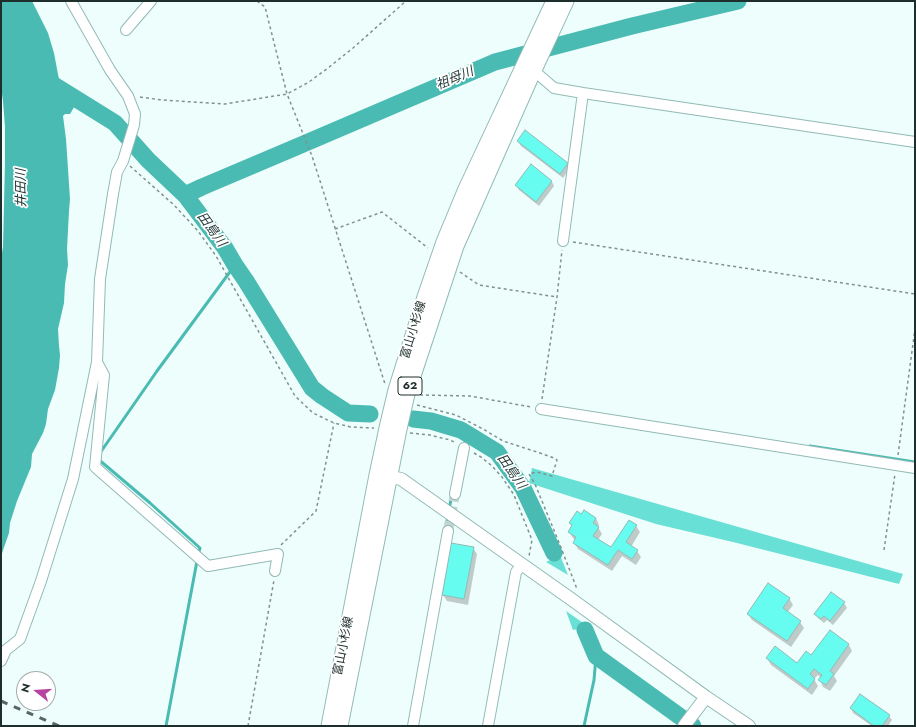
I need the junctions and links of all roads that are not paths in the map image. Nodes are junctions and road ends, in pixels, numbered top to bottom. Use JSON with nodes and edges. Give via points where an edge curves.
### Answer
{"nodes":[{"id":1,"x":71,"y":1,"type":"edge"},
{"id":2,"x":151,"y":1,"type":"edge"},
{"id":3,"x":554,"y":1,"type":"edge"},
{"id":4,"x":566,"y":1,"type":"edge"},
{"id":5,"x":126,"y":30,"type":"dead end"},
{"id":6,"x":531,"y":67,"type":"junction"},
{"id":7,"x":583,"y":93,"type":"junction"},
{"id":8,"x":915,"y":142,"type":"edge"},
{"id":9,"x":563,"y":241,"type":"road end"},
{"id":10,"x":97,"y":362,"type":"junction"},
{"id":11,"x":541,"y":409,"type":"road end"},
{"id":12,"x":464,"y":448,"type":"road end"},
{"id":13,"x":915,"y":468,"type":"edge"},
{"id":14,"x":383,"y":476,"type":"junction"},
{"id":15,"x":455,"y":494,"type":"tunnel mouth"},
{"id":16,"x":448,"y":531,"type":"tunnel mouth"},
{"id":17,"x":522,"y":564,"type":"junction"},
{"id":18,"x":275,"y":571,"type":"road end"},
{"id":19,"x":1,"y":661,"type":"edge"},
{"id":20,"x":706,"y":697,"type":"junction"},
{"id":21,"x":329,"y":726,"type":"edge"},
{"id":22,"x":340,"y":726,"type":"edge"},
{"id":23,"x":413,"y":726,"type":"edge"},
{"id":24,"x":488,"y":726,"type":"edge"},
{"id":25,"x":684,"y":726,"type":"edge"},
{"id":26,"x":749,"y":726,"type":"edge"}],
"edges":[{"from":1,"to":10,"type":"street","via":[[110,70],[128,96],[135,114],[134,125],[112,194],[100,279]]},
{"from":2,"to":5,"type":"street"},
{"from":3,"to":6,"type":"main road","name":"富山小杉線","number":"62","via":[[534,43]]},
{"from":4,"to":6,"type":"main road","name":"富山小杉線","number":"62"},
{"from":6,"to":7,"type":"street","via":[[554,88]]},
{"from":6,"to":14,"type":"main road","name":"富山小杉線","number":"62","via":[[456,246]]},
{"from":6,"to":14,"type":"main road","name":"富山小杉線","number":"62","via":[[466,189],[424,297],[396,390]]},
{"from":7,"to":8,"type":"street"},
{"from":7,"to":9,"type":"street"},
{"from":10,"to":18,"type":"street","via":[[104,375],[96,468],[208,566],[278,554]]},
{"from":10,"to":19,"type":"street","via":[[73,479],[41,581],[20,639],[6,650]]},
{"from":11,"to":13,"type":"street"},
{"from":12,"to":15,"type":"street"},
{"from":14,"to":17,"type":"street","via":[[401,479]]},
{"from":14,"to":21,"type":"main road","name":"富山小杉線","number":"62"},
{"from":14,"to":22,"type":"main road","name":"富山小杉線","number":"62"},
{"from":16,"to":23,"type":"street"},
{"from":17,"to":20,"type":"street"},
{"from":17,"to":24,"type":"street","via":[[516,572]]},
{"from":20,"to":25,"type":"street"},
{"from":20,"to":26,"type":"street"}]}
